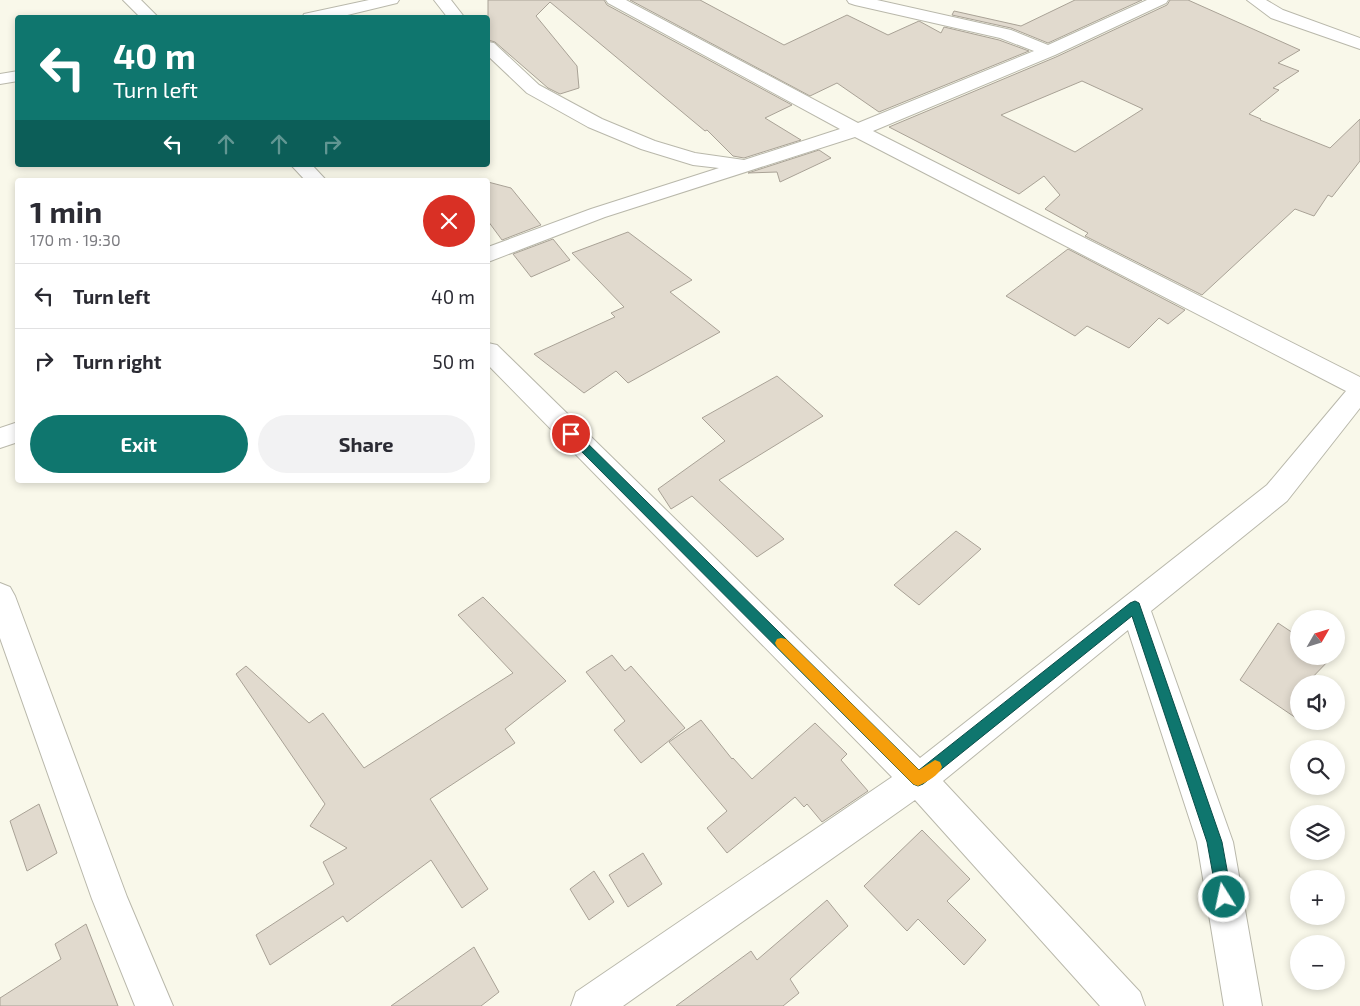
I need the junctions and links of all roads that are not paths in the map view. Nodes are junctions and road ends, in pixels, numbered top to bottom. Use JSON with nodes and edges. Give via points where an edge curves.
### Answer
{"nodes":[{"id":1,"x":131,"y":0,"type":"edge"},
{"id":2,"x":391,"y":0,"type":"edge"},
{"id":3,"x":442,"y":0,"type":"edge"},
{"id":4,"x":614,"y":0,"type":"edge"},
{"id":5,"x":855,"y":0,"type":"edge"},
{"id":6,"x":1160,"y":0,"type":"edge"},
{"id":7,"x":1256,"y":0,"type":"edge"},
{"id":8,"x":148,"y":15,"type":"edge"},
{"id":9,"x":324,"y":15,"type":"edge"},
{"id":10,"x":454,"y":15,"type":"edge"},
{"id":11,"x":1360,"y":44,"type":"edge"},
{"id":12,"x":490,"y":50,"type":"edge"},
{"id":13,"x":1049,"y":51,"type":"junction"},
{"id":14,"x":15,"y":77,"type":"edge"},
{"id":15,"x":0,"y":80,"type":"edge"},
{"id":16,"x":856,"y":130,"type":"junction"},
{"id":17,"x":748,"y":165,"type":"junction"},
{"id":18,"x":303,"y":167,"type":"edge"},
{"id":19,"x":314,"y":178,"type":"edge"},
{"id":20,"x":490,"y":254,"type":"edge"},
{"id":21,"x":490,"y":353,"type":"edge"},
{"id":22,"x":1360,"y":390,"type":"edge"},
{"id":23,"x":15,"y":433,"type":"edge"},
{"id":24,"x":0,"y":438,"type":"edge"},
{"id":25,"x":0,"y":596,"type":"edge"},
{"id":26,"x":1135,"y":607,"type":"junction"},
{"id":27,"x":918,"y":779,"type":"junction"},
{"id":28,"x":154,"y":1006,"type":"edge"},
{"id":29,"x":590,"y":1006,"type":"edge"},
{"id":30,"x":1126,"y":1006,"type":"edge"},
{"id":31,"x":1243,"y":1006,"type":"edge"}],
"edges":[{"from":1,"to":8,"type":"street"},
{"from":2,"to":9,"type":"street"},
{"from":3,"to":10,"type":"street"},
{"from":4,"to":16,"type":"street"},
{"from":5,"to":13,"type":"street","via":[[1005,34]]},
{"from":6,"to":13,"type":"street"},
{"from":7,"to":11,"type":"street","via":[[1277,14]]},
{"from":12,"to":17,"type":"street","via":[[533,89],[595,123],[693,159]]},
{"from":13,"to":16,"type":"street"},
{"from":14,"to":15,"type":"street"},
{"from":16,"to":17,"type":"street"},
{"from":16,"to":22,"type":"street"},
{"from":17,"to":20,"type":"street","via":[[598,213]]},
{"from":18,"to":19,"type":"street"},
{"from":21,"to":27,"type":"street"},
{"from":22,"to":26,"type":"street","via":[[1277,492]]},
{"from":23,"to":24,"type":"street"},
{"from":25,"to":28,"type":"street","via":[[110,900]]},
{"from":26,"to":27,"type":"street"},
{"from":26,"to":31,"type":"street","via":[[1215,842]]},
{"from":27,"to":29,"type":"street"},
{"from":27,"to":30,"type":"street"}]}
